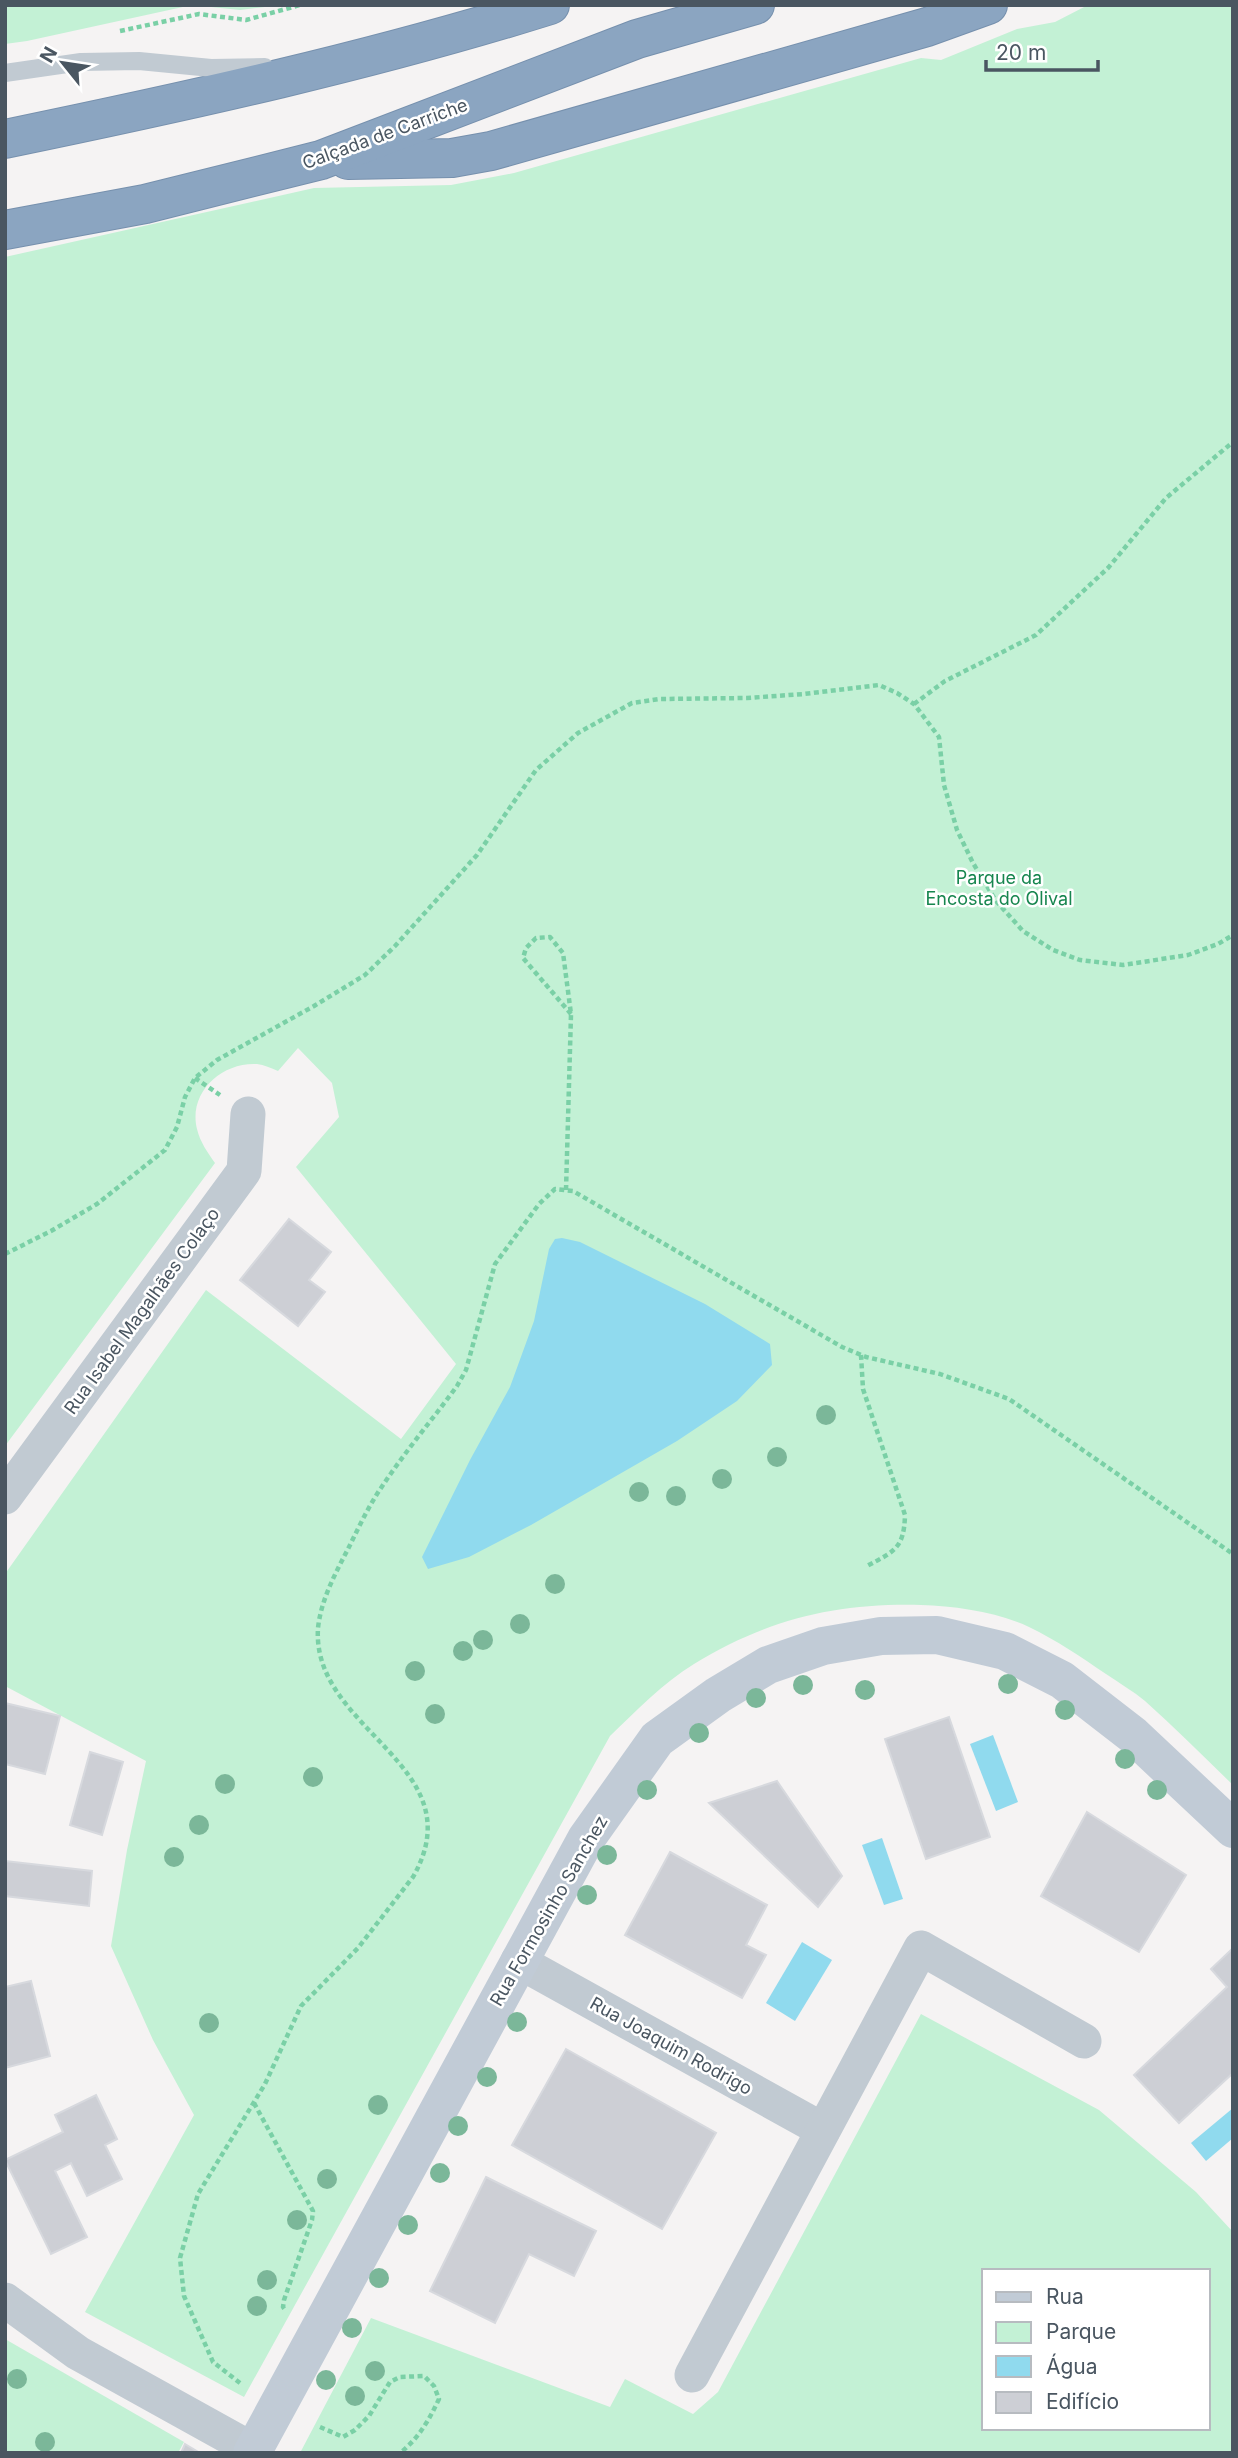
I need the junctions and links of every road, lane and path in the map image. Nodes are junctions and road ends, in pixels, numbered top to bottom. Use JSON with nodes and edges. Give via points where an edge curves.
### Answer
{"nodes":[{"id":1,"x":300,"y":5,"type":"edge"},
{"id":2,"x":550,"y":5,"type":"edge"},
{"id":3,"x":755,"y":5,"type":"edge"},
{"id":4,"x":934,"y":5,"type":"edge"},
{"id":5,"x":988,"y":5,"type":"edge"},
{"id":6,"x":114,"y":32,"type":"dead end"},
{"id":7,"x":877,"y":40,"type":"junction"},
{"id":8,"x":335,"y":66,"type":"junction"},
{"id":9,"x":5,"y":74,"type":"edge"},
{"id":10,"x":5,"y":139,"type":"edge"},
{"id":11,"x":321,"y":160,"type":"junction"},
{"id":12,"x":5,"y":230,"type":"edge"},
{"id":13,"x":1233,"y":442,"type":"edge"},
{"id":14,"x":915,"y":704,"type":"junction"},
{"id":15,"x":1233,"y":935,"type":"edge"},
{"id":16,"x":571,"y":1014,"type":"junction"},
{"id":17,"x":248,"y":1114,"type":"dead end"},
{"id":18,"x":566,"y":1191,"type":"junction"},
{"id":19,"x":5,"y":1254,"type":"edge"},
{"id":20,"x":861,"y":1355,"type":"junction"},
{"id":21,"x":5,"y":1496,"type":"edge"},
{"id":22,"x":1233,"y":1554,"type":"edge"},
{"id":23,"x":867,"y":1566,"type":"dead end"},
{"id":24,"x":1233,"y":1829,"type":"edge"},
{"id":25,"x":518,"y":1961,"type":"junction"},
{"id":26,"x":1084,"y":2041,"type":"dead end"},
{"id":27,"x":254,"y":2102,"type":"junction"},
{"id":28,"x":823,"y":2130,"type":"junction"},
{"id":29,"x":5,"y":2301,"type":"edge"},
{"id":30,"x":289,"y":2316,"type":"dead end"},
{"id":31,"x":692,"y":2375,"type":"dead end"},
{"id":32,"x":240,"y":2383,"type":"dead end"},
{"id":33,"x":320,"y":2427,"type":"dead end"},
{"id":34,"x":252,"y":2452,"type":"edge"},
{"id":35,"x":400,"y":2453,"type":"edge"}],
"edges":[{"from":1,"to":6,"type":"path","via":[[246,20],[199,14]]},
{"from":2,"to":8,"type":"highway"},
{"from":3,"to":11,"type":"highway","name":"Calçada de Carriche","via":[[637,39]]},
{"from":4,"to":7,"type":"highway","via":[[917,21]]},
{"from":5,"to":7,"type":"highway"},
{"from":7,"to":11,"type":"highway","via":[[491,151],[452,158]]},
{"from":8,"to":9,"type":"lane","via":[[211,68],[139,61],[81,62]]},
{"from":8,"to":10,"type":"highway"},
{"from":11,"to":12,"type":"highway","name":"Calçada de Carriche","via":[[145,204]]},
{"from":13,"to":14,"type":"path","via":[[1166,498],[1108,568],[1036,635],[945,681]]},
{"from":14,"to":15,"type":"path","via":[[939,737],[944,785],[957,830],[996,901],[1023,930],[1053,950],[1080,960],[1123,965],[1188,955]]},
{"from":14,"to":19,"type":"path","via":[[879,685],[759,697],[659,699],[632,703],[605,716],[536,770],[477,855],[365,975],[217,1060],[195,1078],[165,1150],[97,1204]]},
{"from":16,"to":16,"type":"path","via":[[563,953],[550,937],[536,938],[523,958]]},
{"from":16,"to":18,"type":"path"},
{"from":17,"to":21,"type":"street","name":"Rua Isabel Magalhães Colaço","via":[[244,1171]]},
{"from":18,"to":20,"type":"path"},
{"from":18,"to":27,"type":"path","via":[[555,1189],[539,1204],[495,1264],[466,1370],[379,1490],[323,1603],[318,1629],[320,1661],[333,1688],[408,1773],[429,1822],[413,1877],[358,1948],[301,2006]]},
{"from":20,"to":22,"type":"path","via":[[940,1374],[1009,1399]]},
{"from":20,"to":23,"type":"path","via":[[863,1390],[905,1516],[899,1546]]},
{"from":24,"to":25,"type":"street","name":"Rua Formosinho Sanchez","via":[[1133,1735],[1062,1680],[1005,1651],[937,1635],[881,1636],[823,1646],[768,1665],[657,1739],[586,1839]]},
{"from":25,"to":28,"type":"street","name":"Rua Joaquim Rodrigo"},
{"from":25,"to":34,"type":"street","name":"Rua Formosinho Sanchez"},
{"from":26,"to":28,"type":"street","via":[[921,1948]]},
{"from":27,"to":30,"type":"path","via":[[313,2211],[284,2300]]},
{"from":27,"to":32,"type":"path","via":[[198,2193],[180,2258],[184,2296],[213,2362]]},
{"from":28,"to":31,"type":"street"},
{"from":29,"to":34,"type":"street","via":[[78,2353]]},
{"from":33,"to":35,"type":"path","via":[[344,2437],[369,2416],[390,2382],[424,2376],[439,2399],[428,2422]]}]}
